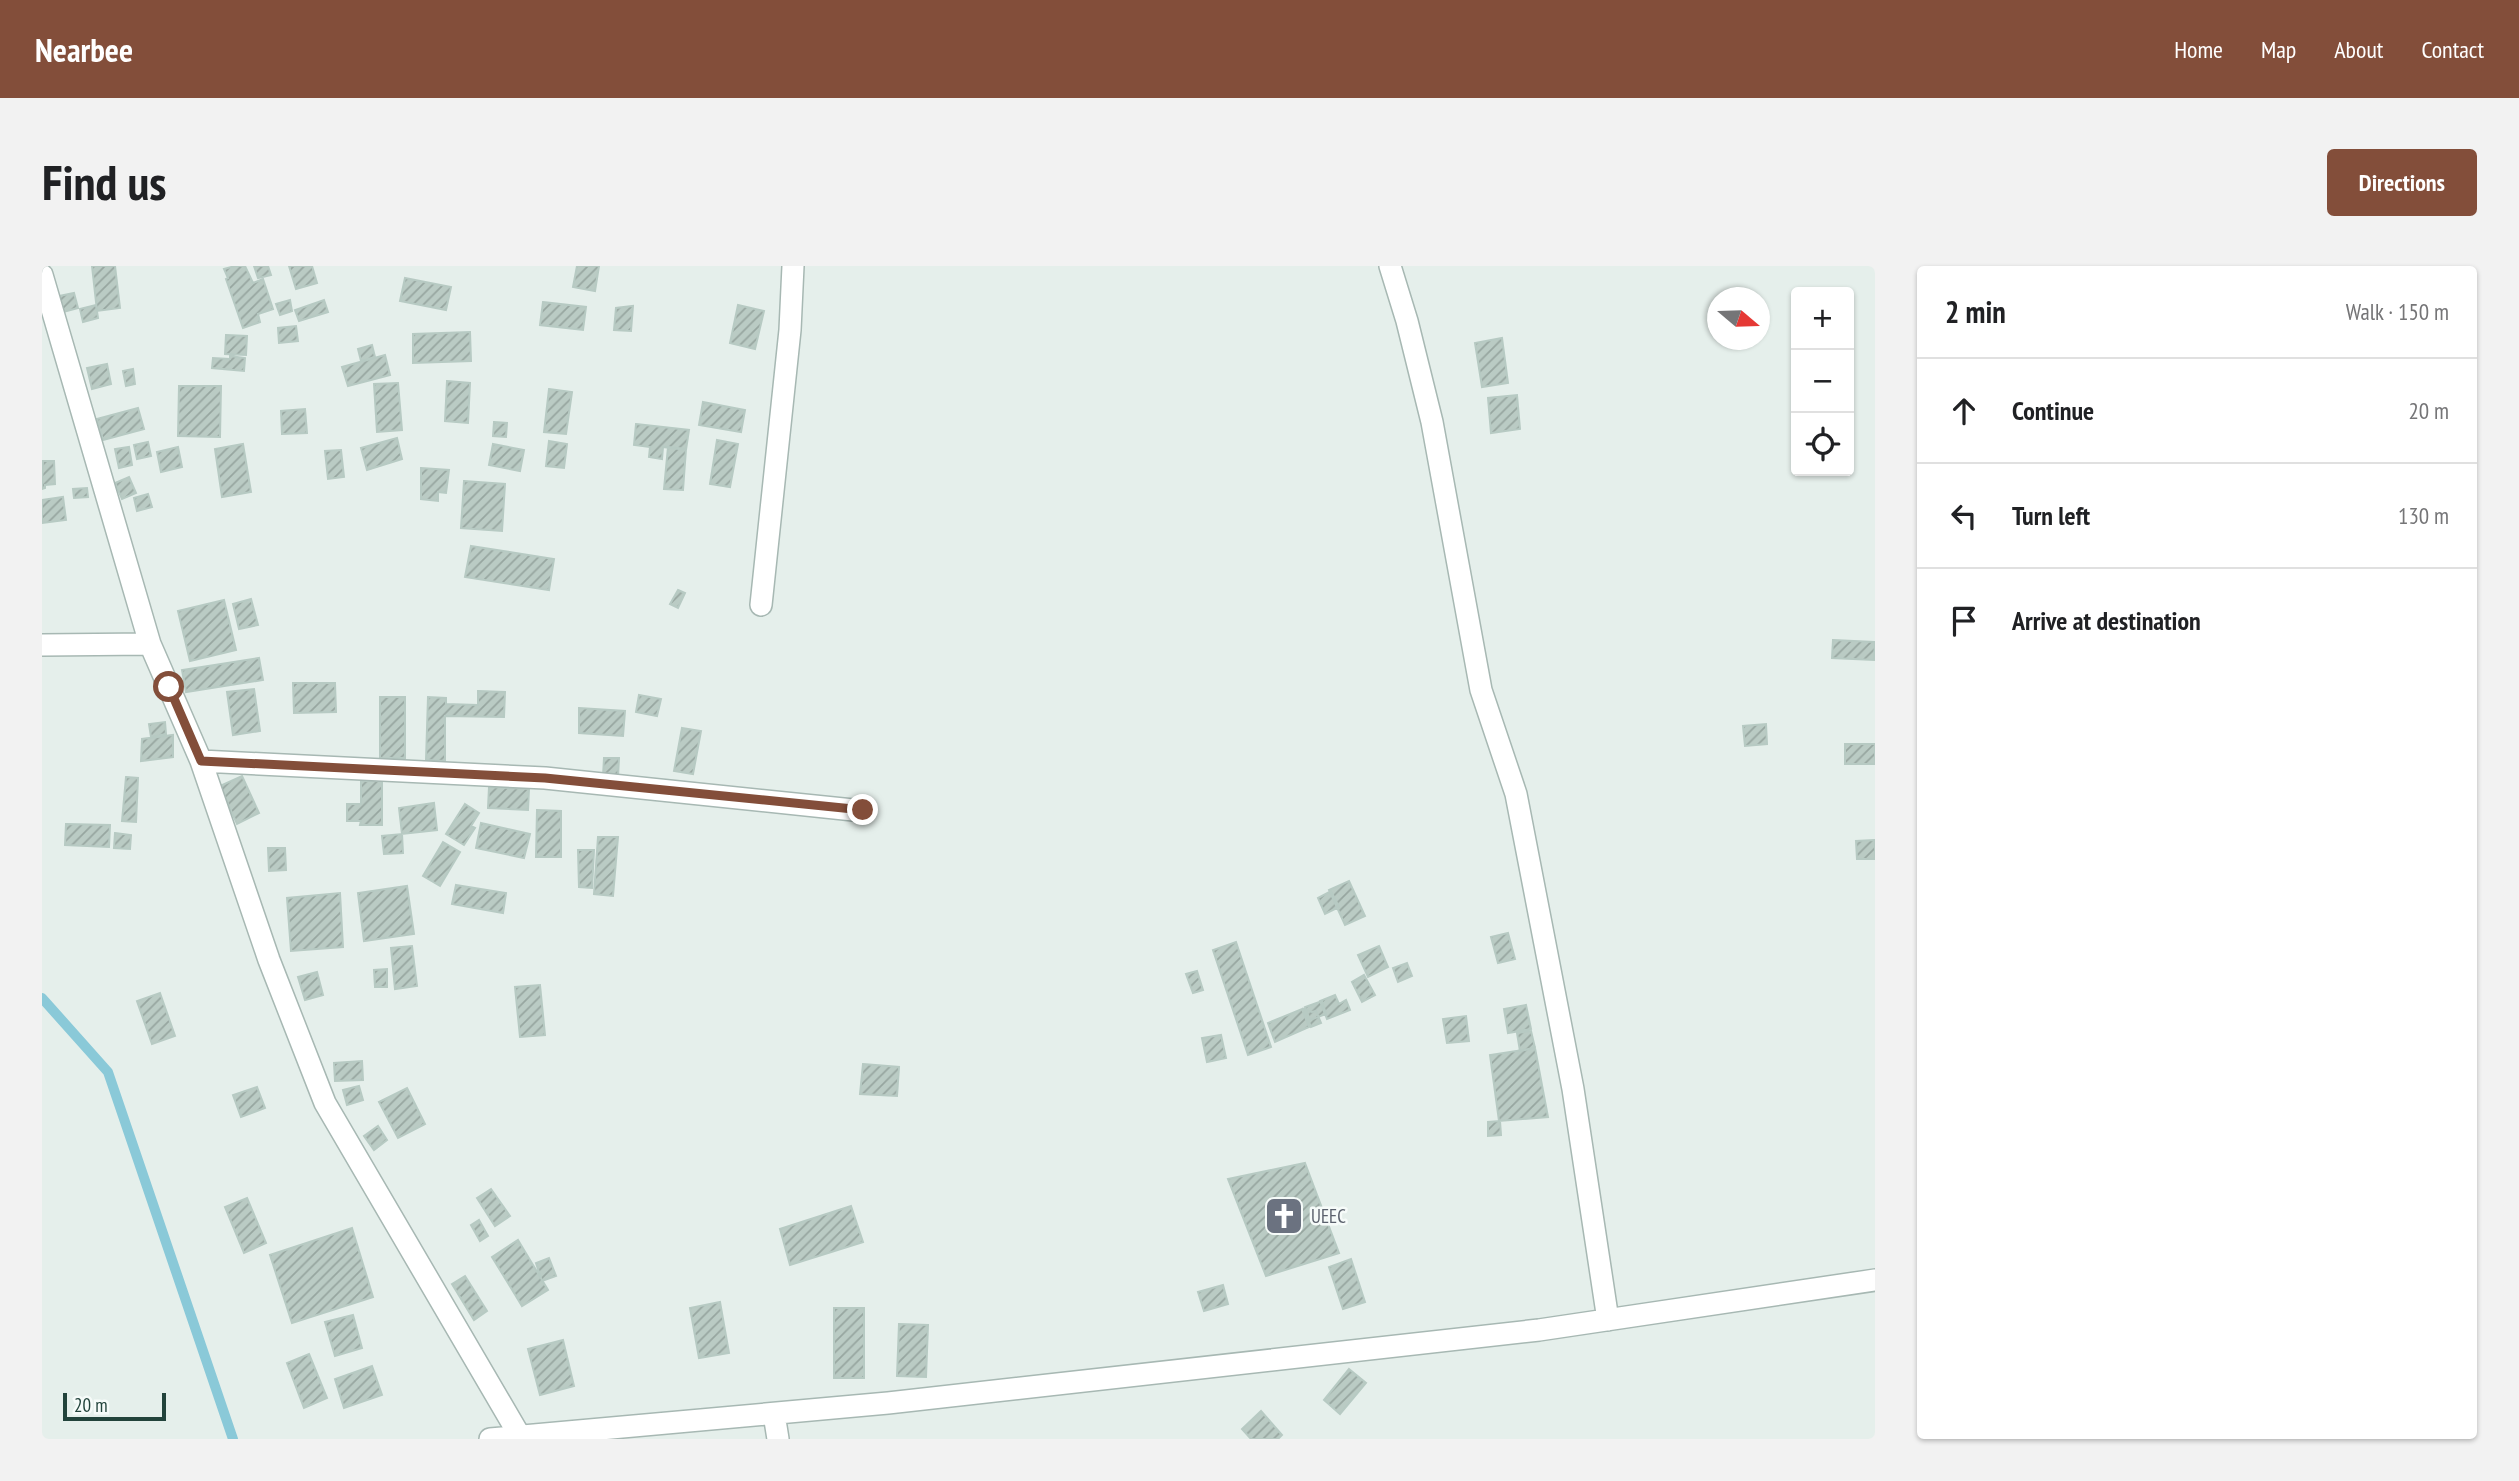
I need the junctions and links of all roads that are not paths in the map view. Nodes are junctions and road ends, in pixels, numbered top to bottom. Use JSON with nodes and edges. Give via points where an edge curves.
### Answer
{"nodes":[{"id":1,"x":793,"y":266,"type":"edge"},
{"id":2,"x":1390,"y":266,"type":"edge"},
{"id":3,"x":42,"y":275,"type":"edge"},
{"id":4,"x":761,"y":605,"type":"dead end"},
{"id":5,"x":150,"y":643,"type":"junction"},
{"id":6,"x":42,"y":645,"type":"edge"},
{"id":7,"x":201,"y":761,"type":"junction"},
{"id":8,"x":863,"y":810,"type":"dead end"},
{"id":9,"x":1875,"y":1280,"type":"edge"},
{"id":10,"x":1608,"y":1320,"type":"junction"},
{"id":11,"x":774,"y":1414,"type":"junction"},
{"id":12,"x":530,"y":1438,"type":"edge"},
{"id":13,"x":490,"y":1439,"type":"edge"},
{"id":14,"x":778,"y":1439,"type":"edge"}],
"edges":[{"from":1,"to":4,"type":"street"},
{"from":2,"to":10,"type":"street","via":[[1432,422],[1482,690],[1516,794],[1573,1089]]},
{"from":3,"to":5,"type":"street"},
{"from":5,"to":6,"type":"street"},
{"from":5,"to":7,"type":"street"},
{"from":7,"to":8,"type":"street","via":[[545,778]]},
{"from":7,"to":12,"type":"street","via":[[269,960],[325,1104]]},
{"from":9,"to":10,"type":"street"},
{"from":10,"to":11,"type":"street"},
{"from":11,"to":12,"type":"street"},
{"from":11,"to":14,"type":"street"},
{"from":12,"to":13,"type":"street"}]}
